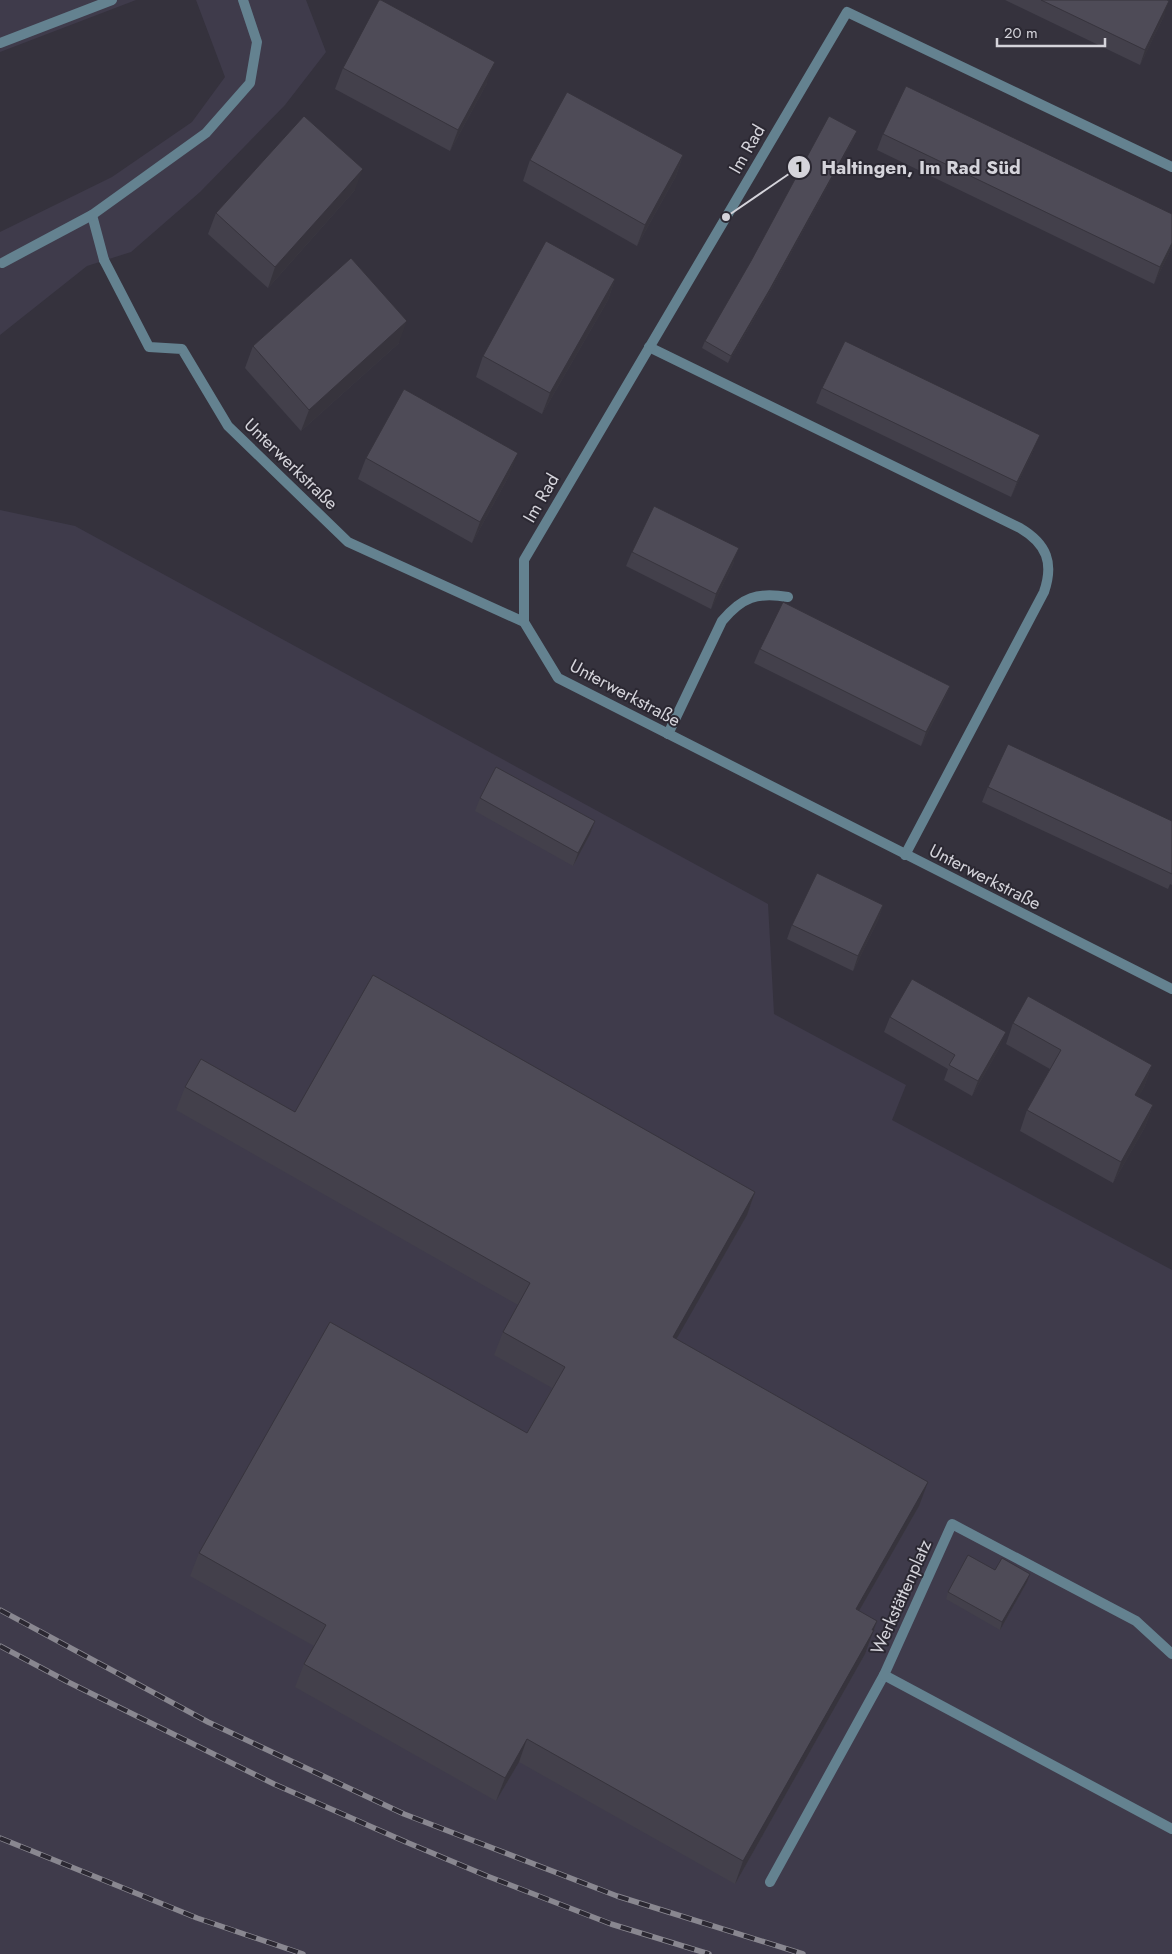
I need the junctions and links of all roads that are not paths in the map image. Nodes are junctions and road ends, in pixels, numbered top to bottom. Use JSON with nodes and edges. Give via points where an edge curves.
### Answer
{"nodes":[{"id":1,"x":112,"y":0,"type":"edge"},
{"id":2,"x":243,"y":0,"type":"edge"},
{"id":3,"x":0,"y":43,"type":"edge"},
{"id":4,"x":1172,"y":167,"type":"edge"},
{"id":5,"x":92,"y":216,"type":"junction"},
{"id":6,"x":2,"y":263,"type":"dead end"},
{"id":7,"x":649,"y":347,"type":"junction"},
{"id":8,"x":788,"y":597,"type":"dead end"},
{"id":9,"x":524,"y":622,"type":"junction"},
{"id":10,"x":668,"y":734,"type":"junction"},
{"id":11,"x":905,"y":854,"type":"junction"},
{"id":12,"x":1172,"y":989,"type":"edge"},
{"id":13,"x":1172,"y":1654,"type":"edge"},
{"id":14,"x":884,"y":1675,"type":"junction"},
{"id":15,"x":1172,"y":1829,"type":"edge"},
{"id":16,"x":770,"y":1882,"type":"dead end"}],
"edges":[{"from":1,"to":3,"type":"street"},
{"from":2,"to":5,"type":"street","via":[[257,42],[250,82],[206,133]]},
{"from":4,"to":7,"type":"street","name":"Im Rad","via":[[846,12]]},
{"from":5,"to":6,"type":"street"},
{"from":5,"to":9,"type":"street","name":"Unterwerkstraße","via":[[104,260],[149,347],[182,349],[228,426],[348,542]]},
{"from":7,"to":9,"type":"street","name":"Im Rad","via":[[524,560]]},
{"from":7,"to":11,"type":"street","via":[[1020,528],[1043,548],[1049,578],[1044,592]]},
{"from":8,"to":10,"type":"street","via":[[770,594],[750,598],[734,607],[722,621]]},
{"from":9,"to":10,"type":"street","name":"Unterwerkstraße","via":[[558,678]]},
{"from":10,"to":11,"type":"street","name":"Unterwerkstraße"},
{"from":11,"to":12,"type":"street","name":"Unterwerkstraße"},
{"from":13,"to":14,"type":"street","name":"Werkstättenplatz","via":[[1136,1621],[952,1524]]},
{"from":14,"to":15,"type":"street","name":"Werkstättenplatz"},
{"from":14,"to":16,"type":"street"}]}
